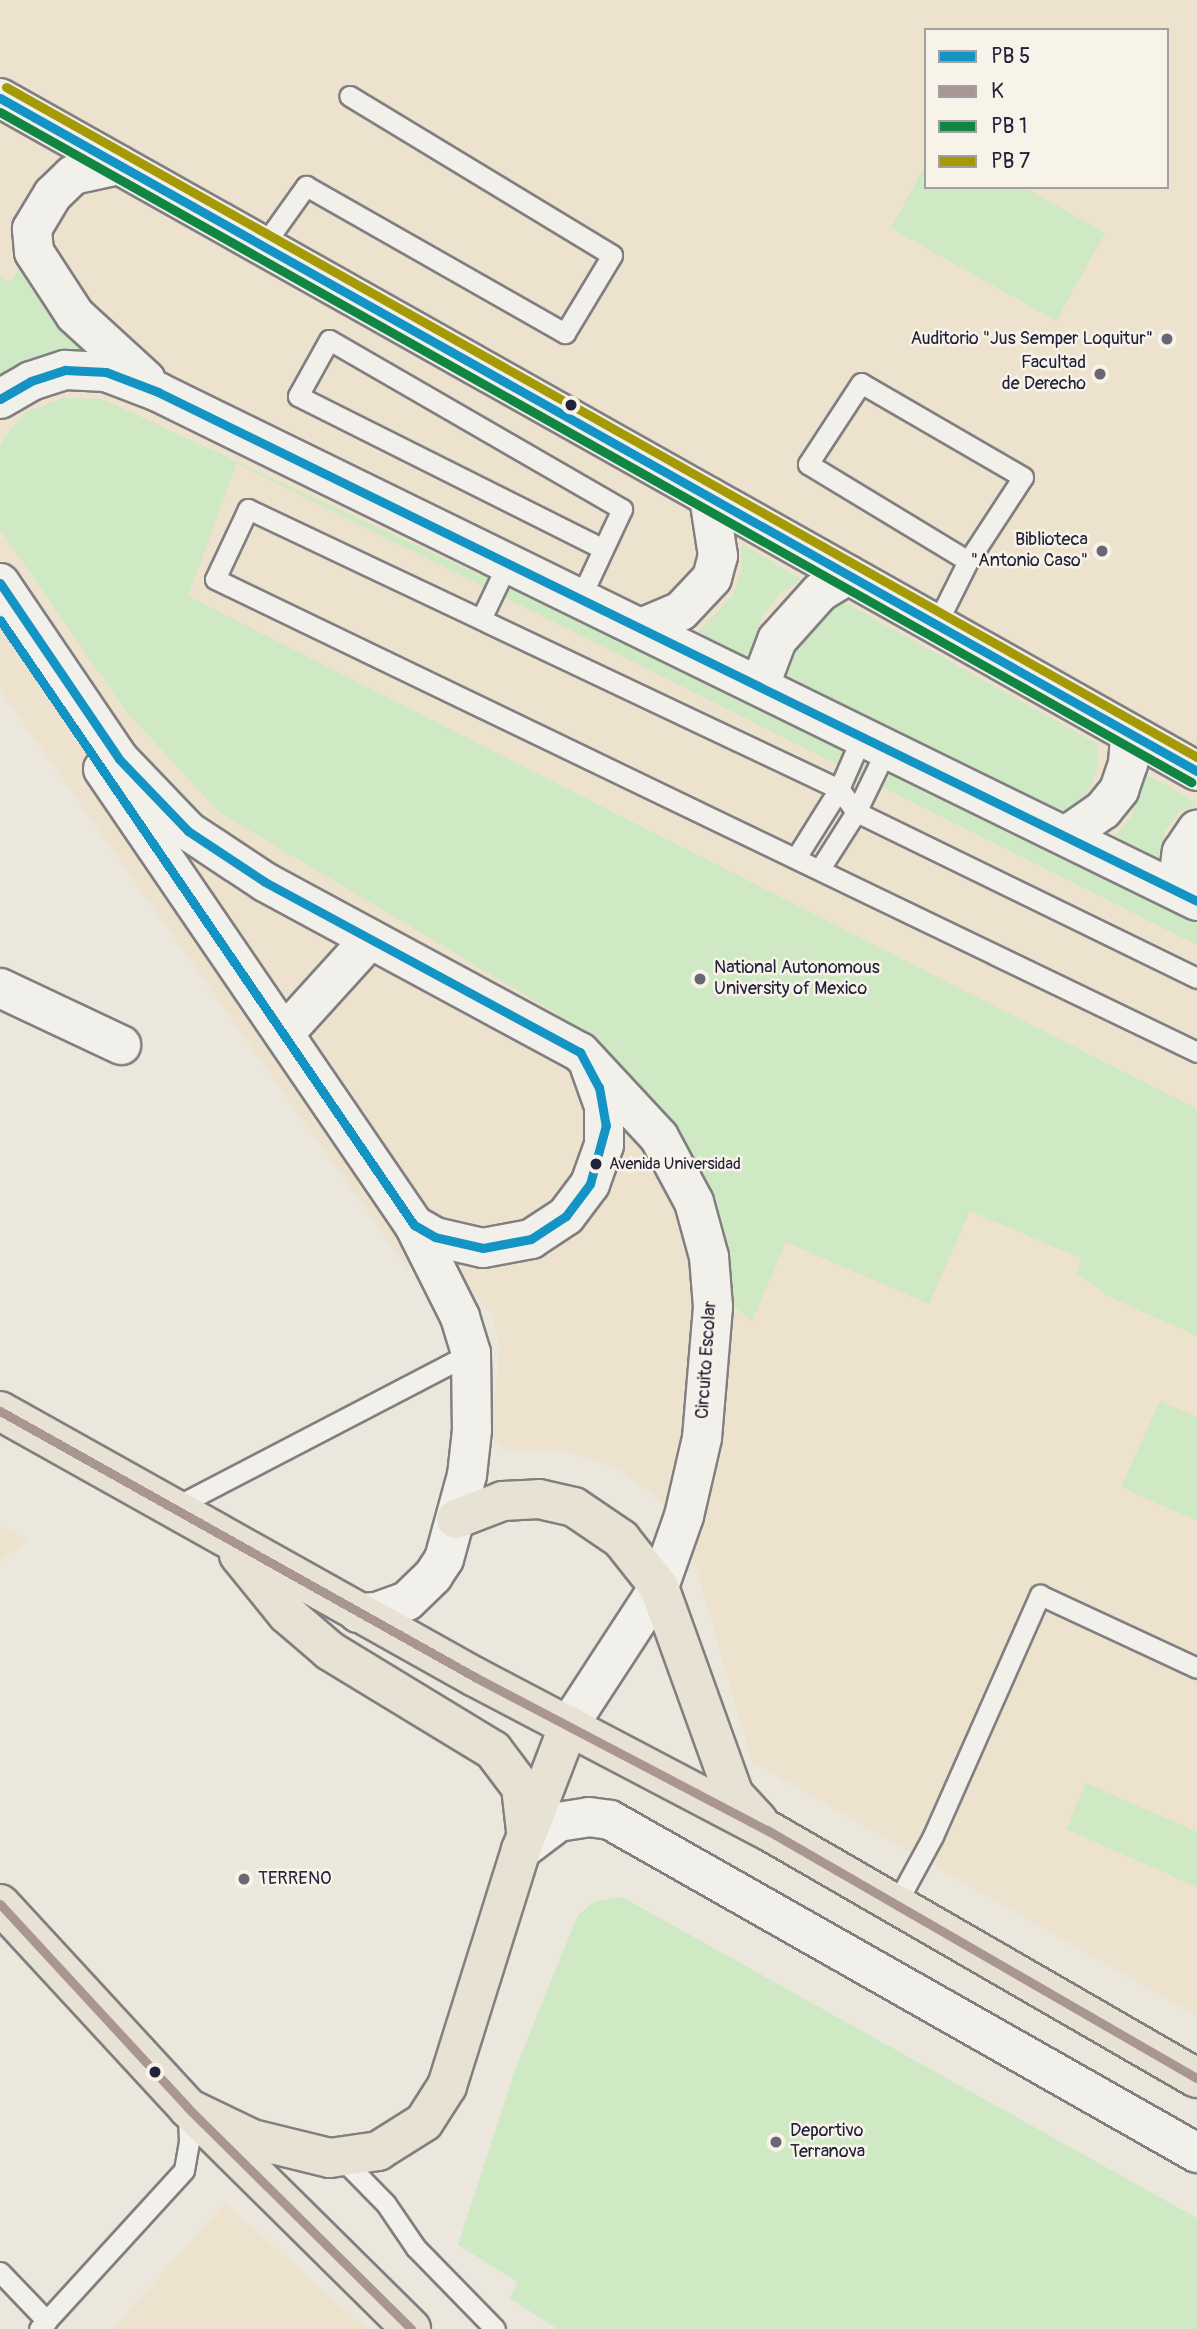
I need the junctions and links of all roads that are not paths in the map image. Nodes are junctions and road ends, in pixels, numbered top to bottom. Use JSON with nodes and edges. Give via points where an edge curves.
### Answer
{"nodes":[{"id":1,"x":349,"y":96,"type":"dead end"},
{"id":2,"x":0,"y":98,"type":"edge"},
{"id":3,"x":119,"y":165,"type":"junction"},
{"id":4,"x":263,"y":246,"type":"junction"},
{"id":5,"x":158,"y":392,"type":"junction"},
{"id":6,"x":0,"y":399,"type":"edge"},
{"id":7,"x":709,"y":497,"type":"junction"},
{"id":8,"x":603,"y":549,"type":"junction"},
{"id":9,"x":968,"y":561,"type":"junction"},
{"id":10,"x":848,"y":575,"type":"junction"},
{"id":11,"x":500,"y":577,"type":"dead end"},
{"id":12,"x":0,"y":583,"type":"edge"},
{"id":13,"x":577,"y":604,"type":"junction"},
{"id":14,"x":481,"y":619,"type":"junction"},
{"id":15,"x":0,"y":620,"type":"edge"},
{"id":16,"x":935,"y":627,"type":"junction"},
{"id":17,"x":641,"y":628,"type":"junction"},
{"id":18,"x":760,"y":685,"type":"junction"},
{"id":19,"x":1129,"y":734,"type":"junction"},
{"id":20,"x":876,"y":740,"type":"junction"},
{"id":21,"x":1197,"y":771,"type":"edge"},
{"id":22,"x":839,"y":789,"type":"junction"},
{"id":23,"x":856,"y":812,"type":"junction"},
{"id":24,"x":1197,"y":830,"type":"edge"},
{"id":25,"x":1067,"y":835,"type":"junction"},
{"id":26,"x":797,"y":856,"type":"junction"},
{"id":27,"x":821,"y":867,"type":"junction"},
{"id":28,"x":1187,"y":895,"type":"edge"},
{"id":29,"x":370,"y":939,"type":"junction"},
{"id":30,"x":1197,"y":978,"type":"edge"},
{"id":31,"x":0,"y":988,"type":"edge"},
{"id":32,"x":284,"y":1034,"type":"junction"},
{"id":33,"x":121,"y":1045,"type":"dead end"},
{"id":34,"x":580,"y":1052,"type":"junction"},
{"id":35,"x":1197,"y":1052,"type":"edge"},
{"id":36,"x":414,"y":1225,"type":"junction"},
{"id":37,"x":471,"y":1353,"type":"junction"},
{"id":38,"x":0,"y":1412,"type":"edge"},
{"id":39,"x":172,"y":1509,"type":"junction"},
{"id":40,"x":456,"y":1519,"type":"junction"},
{"id":41,"x":226,"y":1539,"type":"junction"},
{"id":42,"x":659,"y":1587,"type":"junction"},
{"id":43,"x":358,"y":1613,"type":"junction"},
{"id":44,"x":1197,"y":1668,"type":"edge"},
{"id":45,"x":569,"y":1725,"type":"junction"},
{"id":46,"x":767,"y":1830,"type":"junction"},
{"id":47,"x":521,"y":1850,"type":"junction"},
{"id":48,"x":0,"y":1904,"type":"edge"},
{"id":49,"x":896,"y":1904,"type":"junction"},
{"id":50,"x":1197,"y":2078,"type":"edge"},
{"id":51,"x":188,"y":2108,"type":"junction"},
{"id":52,"x":1197,"y":2152,"type":"edge"},
{"id":53,"x":341,"y":2158,"type":"junction"},
{"id":54,"x":0,"y":2272,"type":"edge"},
{"id":55,"x":43,"y":2325,"type":"edge"},
{"id":56,"x":411,"y":2329,"type":"edge"},
{"id":57,"x":495,"y":2329,"type":"edge"}],
"edges":[{"from":1,"to":4,"type":"lane","via":[[612,255],[565,333],[306,186]]},
{"from":2,"to":3,"type":"street"},
{"from":3,"to":4,"type":"street"},
{"from":3,"to":5,"type":"street","via":[[73,175],[53,194],[32,229],[34,252],[75,314]]},
{"from":4,"to":7,"type":"street"},
{"from":5,"to":6,"type":"street","via":[[106,372],[65,370],[31,381]]},
{"from":5,"to":13,"type":"street"},
{"from":7,"to":10,"type":"street"},
{"from":7,"to":17,"type":"street","via":[[718,556],[712,578],[681,611]]},
{"from":8,"to":8,"type":"lane","via":[[622,509],[330,340],[298,396]]},
{"from":8,"to":13,"type":"lane"},
{"from":9,"to":9,"type":"lane","via":[[1023,477],[861,383],[808,464]]},
{"from":9,"to":16,"type":"lane"},
{"from":10,"to":16,"type":"street"},
{"from":10,"to":18,"type":"street","via":[[820,592],[783,631]]},
{"from":11,"to":14,"type":"lane"},
{"from":12,"to":29,"type":"street","name":"Circuito Escolar","via":[[119,759],[188,831],[265,882]]},
{"from":13,"to":17,"type":"street"},
{"from":14,"to":22,"type":"lane"},
{"from":14,"to":26,"type":"lane","via":[[248,509],[215,579]]},
{"from":15,"to":32,"type":"street"},
{"from":16,"to":19,"type":"street"},
{"from":17,"to":18,"type":"street"},
{"from":18,"to":20,"type":"street"},
{"from":19,"to":21,"type":"street"},
{"from":19,"to":25,"type":"street","via":[[1129,764],[1119,790],[1103,810]]},
{"from":20,"to":22,"type":"lane"},
{"from":20,"to":23,"type":"lane"},
{"from":20,"to":25,"type":"street"},
{"from":22,"to":23,"type":"lane"},
{"from":22,"to":26,"type":"lane"},
{"from":23,"to":27,"type":"lane"},
{"from":23,"to":30,"type":"lane"},
{"from":24,"to":28,"type":"street","via":[[1182,852]]},
{"from":25,"to":28,"type":"street"},
{"from":26,"to":27,"type":"lane"},
{"from":27,"to":35,"type":"lane"},
{"from":29,"to":32,"type":"street"},
{"from":29,"to":34,"type":"street","name":"Circuito Escolar"},
{"from":31,"to":33,"type":"street"},
{"from":32,"to":36,"type":"street"},
{"from":34,"to":36,"type":"street","via":[[599,1087],[606,1125],[590,1184],[566,1216],[531,1238],[483,1248],[435,1237]]},
{"from":34,"to":42,"type":"street","name":"Circuito Escolar","via":[[659,1137],[694,1202],[709,1257],[713,1307],[702,1438],[684,1516]]},
{"from":36,"to":37,"type":"street","via":[[456,1308]]},
{"from":37,"to":39,"type":"lane"},
{"from":37,"to":40,"type":"street","via":[[472,1430]]},
{"from":38,"to":39,"type":"main road"},
{"from":39,"to":41,"type":"main road"},
{"from":40,"to":42,"type":"main road","via":[[520,1498],[574,1507],[621,1539]]},
{"from":40,"to":43,"type":"street","via":[[444,1559],[419,1591],[392,1608]]},
{"from":41,"to":43,"type":"main road"},
{"from":41,"to":47,"type":"main road","via":[[287,1614],[330,1651],[505,1760],[525,1803]]},
{"from":42,"to":45,"type":"street","name":"Circuito Escolar"},
{"from":42,"to":46,"type":"main road","via":[[734,1795]]},
{"from":43,"to":45,"type":"main road"},
{"from":44,"to":49,"type":"lane","via":[[1040,1595],[933,1836]]},
{"from":45,"to":46,"type":"main road"},
{"from":45,"to":47,"type":"main road"},
{"from":46,"to":49,"type":"main road"},
{"from":47,"to":52,"type":"street","via":[[558,1822],[589,1816],[610,1820]]},
{"from":47,"to":53,"type":"main road","via":[[440,2100],[424,2122],[391,2145]]},
{"from":48,"to":51,"type":"main road"},
{"from":49,"to":50,"type":"main road"},
{"from":51,"to":53,"type":"main road","via":[[285,2150]]},
{"from":51,"to":55,"type":"lane","via":[[190,2142],[184,2170]]},
{"from":51,"to":56,"type":"main road"},
{"from":53,"to":57,"type":"lane","via":[[386,2204],[416,2248]]},
{"from":54,"to":55,"type":"lane"}]}
